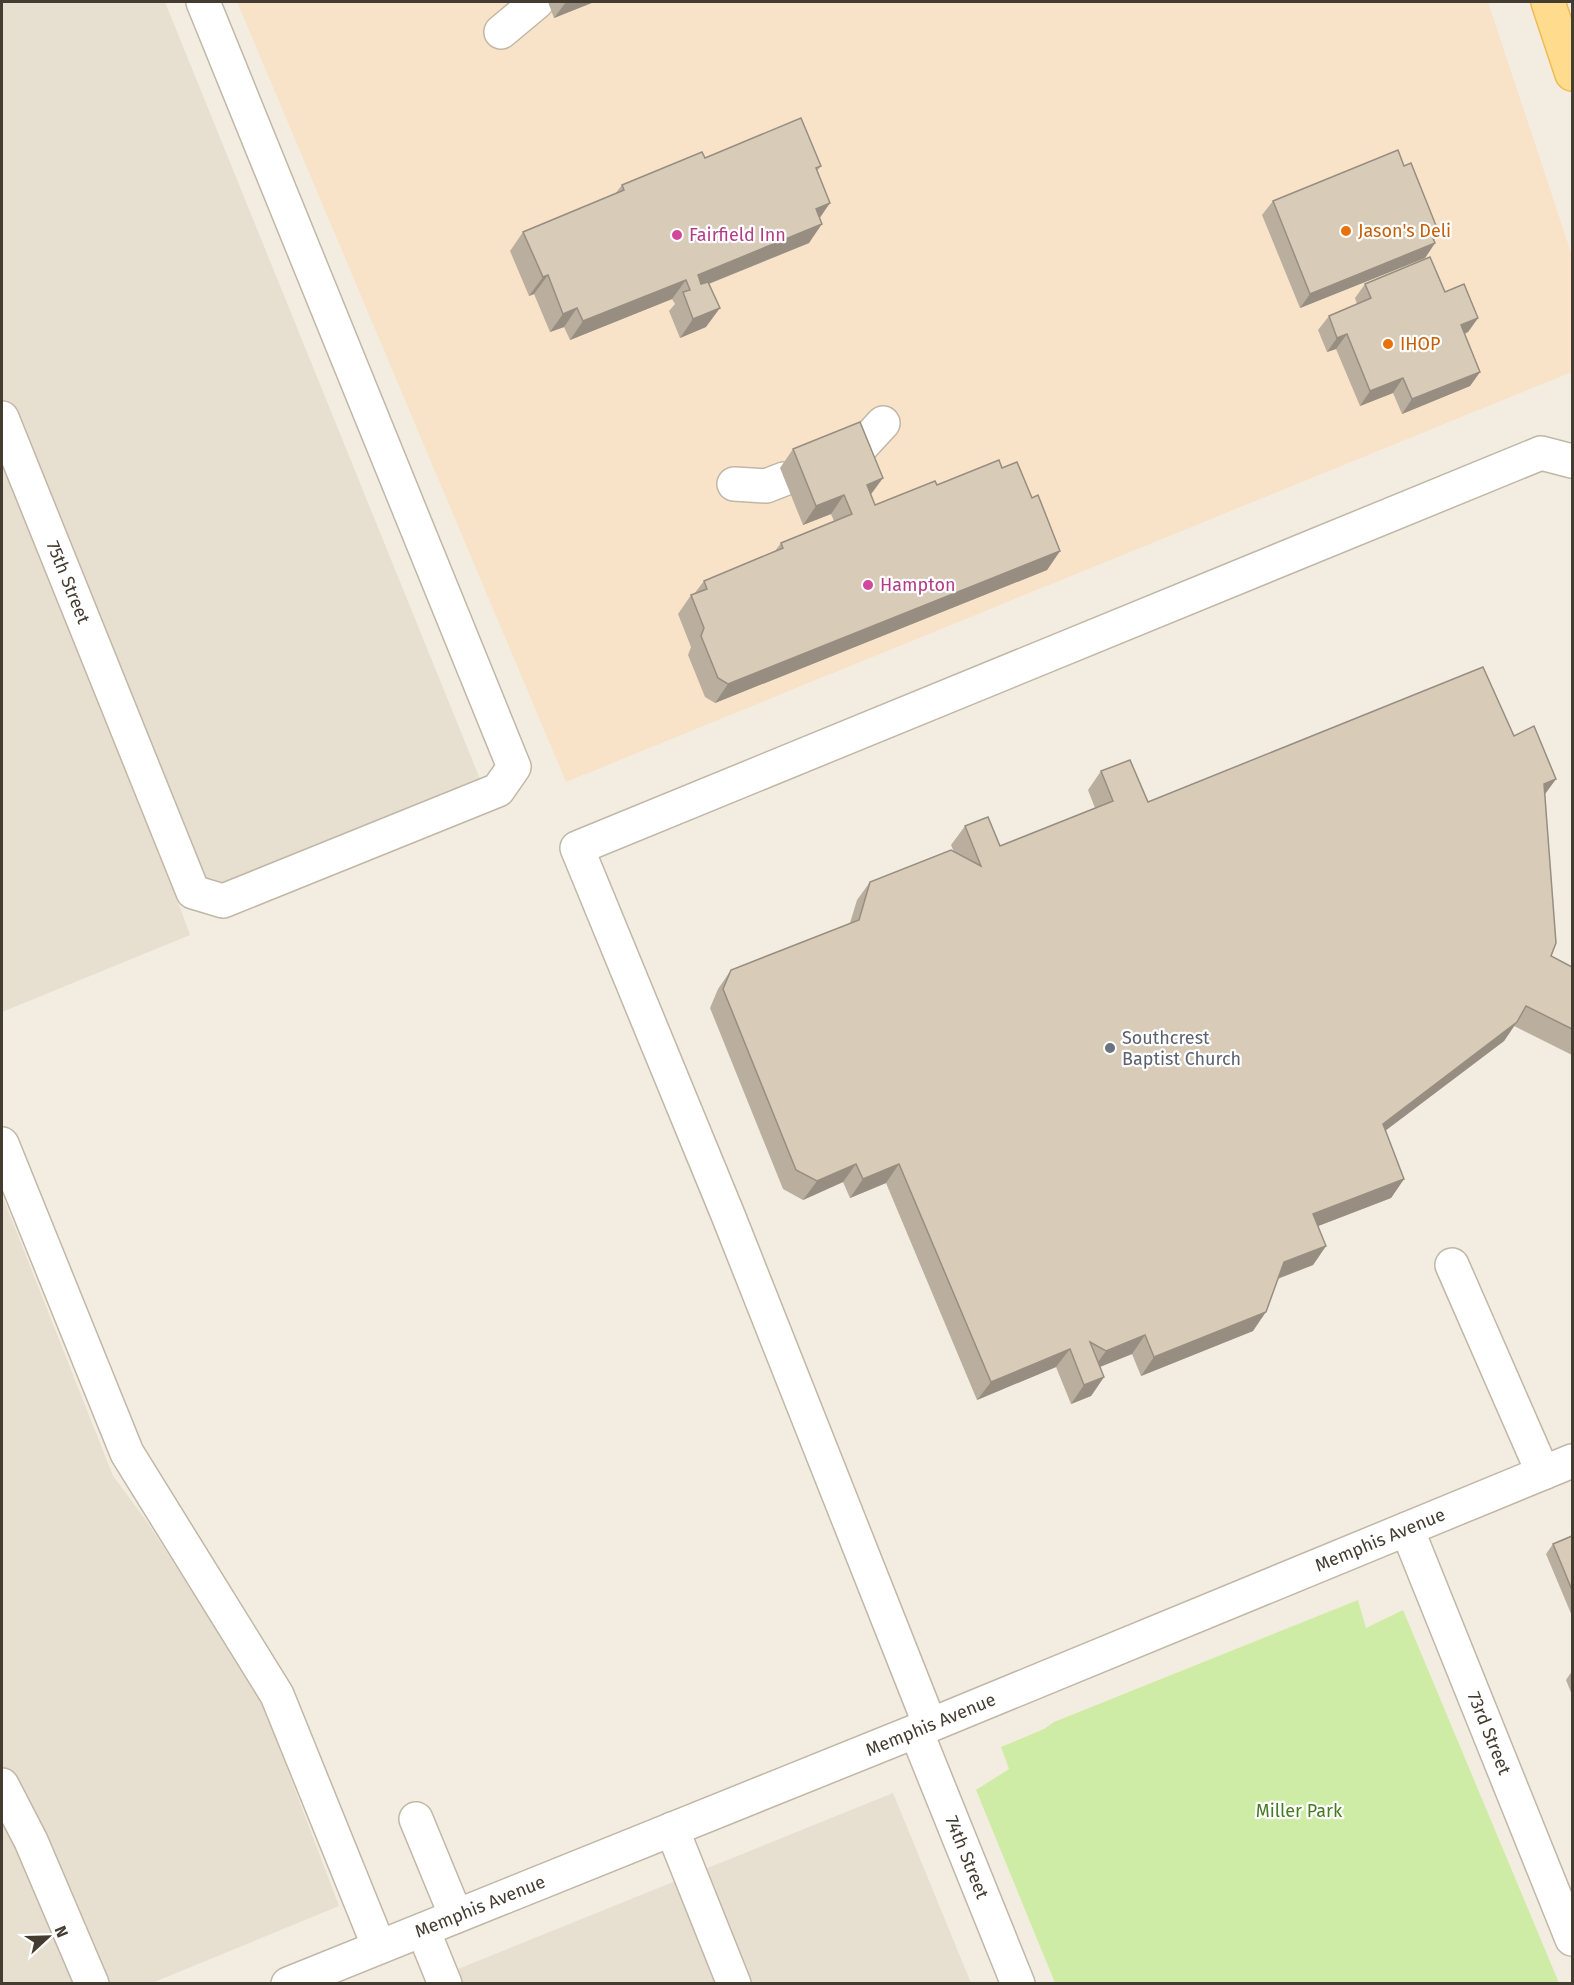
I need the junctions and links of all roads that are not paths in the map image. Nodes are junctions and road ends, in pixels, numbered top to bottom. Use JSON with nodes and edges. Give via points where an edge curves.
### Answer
{"nodes":[{"id":1,"x":203,"y":2,"type":"edge"},
{"id":2,"x":537,"y":2,"type":"edge"},
{"id":3,"x":1548,"y":2,"type":"edge"},
{"id":4,"x":501,"y":32,"type":"dead end"},
{"id":5,"x":1572,"y":74,"type":"edge"},
{"id":6,"x":2,"y":418,"type":"edge"},
{"id":7,"x":883,"y":423,"type":"dead end"},
{"id":8,"x":851,"y":453,"type":"edge"},
{"id":9,"x":8,"y":455,"type":"edge"},
{"id":10,"x":1572,"y":461,"type":"edge"},
{"id":11,"x":784,"y":479,"type":"dead end"},
{"id":12,"x":734,"y":484,"type":"dead end"},
{"id":13,"x":2,"y":1144,"type":"edge"},
{"id":14,"x":1452,"y":1266,"type":"dead end"},
{"id":15,"x":1572,"y":1461,"type":"edge"},
{"id":16,"x":1542,"y":1473,"type":"junction"},
{"id":17,"x":1407,"y":1529,"type":"junction"},
{"id":18,"x":923,"y":1728,"type":"junction"},
{"id":19,"x":2,"y":1785,"type":"edge"},
{"id":20,"x":416,"y":1819,"type":"dead end"},
{"id":21,"x":672,"y":1829,"type":"junction"},
{"id":22,"x":456,"y":1916,"type":"junction"},
{"id":23,"x":423,"y":1930,"type":"junction"},
{"id":24,"x":1572,"y":1939,"type":"edge"},
{"id":25,"x":378,"y":1947,"type":"junction"},
{"id":26,"x":92,"y":1983,"type":"edge"},
{"id":27,"x":288,"y":1983,"type":"edge"},
{"id":28,"x":445,"y":1983,"type":"edge"},
{"id":29,"x":734,"y":1983,"type":"edge"},
{"id":30,"x":1018,"y":1983,"type":"edge"}],
"edges":[{"from":1,"to":9,"type":"street","name":"75th Street","via":[[514,767],[498,790],[224,901],[193,892]]},
{"from":2,"to":4,"type":"street"},
{"from":3,"to":5,"type":"main road"},
{"from":6,"to":9,"type":"street","name":"75th Street"},
{"from":7,"to":8,"type":"street"},
{"from":10,"to":18,"type":"street","name":"74th Street","via":[[1541,453],[577,848],[732,1226]]},
{"from":11,"to":12,"type":"street","via":[[766,486]]},
{"from":13,"to":25,"type":"street","via":[[127,1453],[277,1695]]},
{"from":14,"to":16,"type":"street"},
{"from":15,"to":16,"type":"street","name":"Memphis Avenue"},
{"from":16,"to":17,"type":"street","name":"Memphis Avenue"},
{"from":17,"to":18,"type":"street","name":"Memphis Avenue"},
{"from":17,"to":24,"type":"street","name":"73rd Street"},
{"from":18,"to":21,"type":"street","name":"Memphis Avenue"},
{"from":18,"to":30,"type":"street","name":"74th Street"},
{"from":19,"to":26,"type":"street","via":[[31,1841]]},
{"from":20,"to":22,"type":"street"},
{"from":21,"to":22,"type":"street","name":"Memphis Avenue"},
{"from":21,"to":29,"type":"street"},
{"from":22,"to":23,"type":"street","name":"Memphis Avenue"},
{"from":23,"to":25,"type":"street","name":"Memphis Avenue"},
{"from":23,"to":28,"type":"street"},
{"from":25,"to":27,"type":"street","name":"Memphis Avenue"}]}
